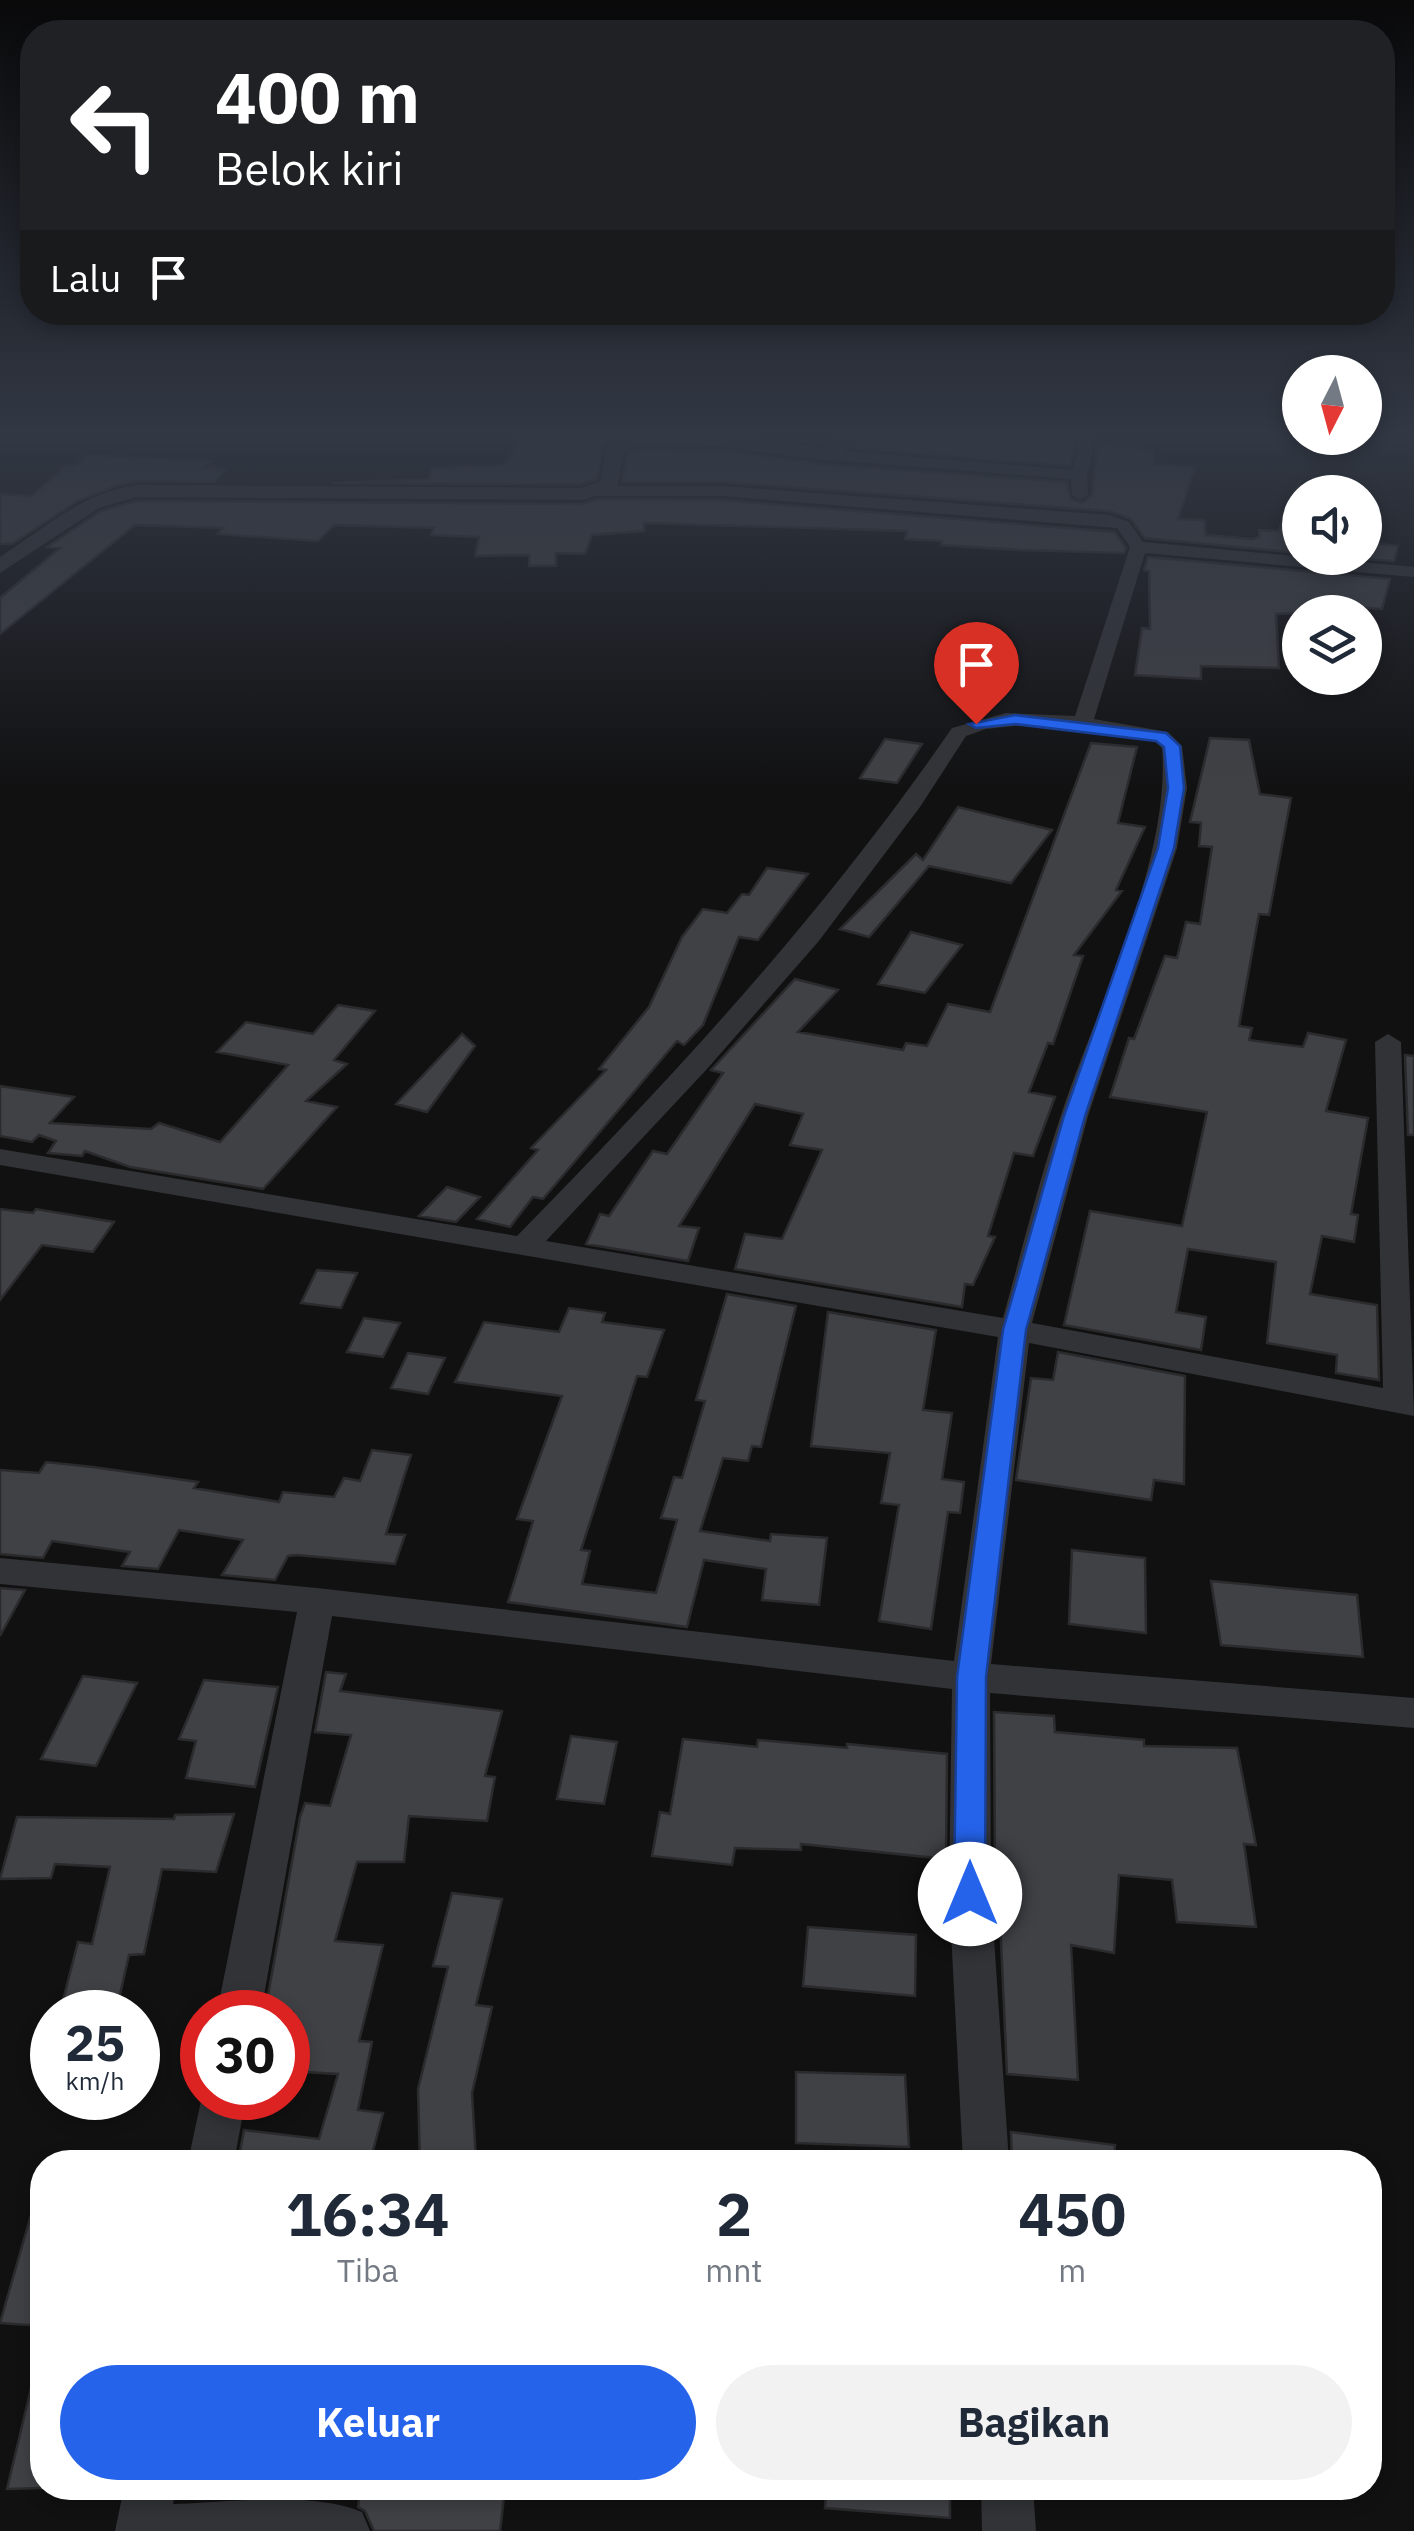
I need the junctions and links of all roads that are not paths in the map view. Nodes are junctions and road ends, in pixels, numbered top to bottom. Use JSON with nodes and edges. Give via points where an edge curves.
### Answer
{"nodes":[{"id":1,"x":21,"y":553,"type":"edge"},
{"id":2,"x":1136,"y":553,"type":"edge"},
{"id":3,"x":1205,"y":553,"type":"edge"},
{"id":4,"x":0,"y":568,"type":"edge"},
{"id":5,"x":1414,"y":572,"type":"edge"},
{"id":6,"x":1082,"y":725,"type":"junction"},
{"id":7,"x":1388,"y":1042,"type":"dead end"},
{"id":8,"x":0,"y":1157,"type":"edge"},
{"id":9,"x":523,"y":1247,"type":"junction"},
{"id":10,"x":1014,"y":1330,"type":"junction"},
{"id":11,"x":1407,"y":1404,"type":"edge"},
{"id":12,"x":0,"y":1572,"type":"edge"},
{"id":13,"x":317,"y":1601,"type":"junction"},
{"id":14,"x":972,"y":1677,"type":"junction"},
{"id":15,"x":1414,"y":1713,"type":"edge"},
{"id":16,"x":244,"y":1990,"type":"edge"},
{"id":17,"x":220,"y":2120,"type":"edge"},
{"id":18,"x":213,"y":2150,"type":"edge"},
{"id":19,"x":985,"y":2150,"type":"edge"},
{"id":20,"x":148,"y":2500,"type":"edge"},
{"id":21,"x":1008,"y":2500,"type":"edge"},
{"id":22,"x":142,"y":2531,"type":"edge"},
{"id":23,"x":170,"y":2531,"type":"edge"},
{"id":24,"x":343,"y":2531,"type":"edge"},
{"id":25,"x":1009,"y":2531,"type":"edge"}],
"edges":[{"from":1,"to":4,"type":"street"},
{"from":2,"to":6,"type":"street"},
{"from":3,"to":5,"type":"street"},
{"from":6,"to":9,"type":"street","via":[[1015,719],[959,732],[886,841],[710,1052]]},
{"from":6,"to":10,"type":"street","via":[[1161,736],[1172,746],[1176,788],[1166,848],[1074,1116]]},
{"from":7,"to":11,"type":"street"},
{"from":8,"to":9,"type":"street"},
{"from":9,"to":10,"type":"street"},
{"from":10,"to":11,"type":"street"},
{"from":10,"to":14,"type":"street"},
{"from":12,"to":13,"type":"street"},
{"from":13,"to":14,"type":"street"},
{"from":13,"to":16,"type":"street"},
{"from":14,"to":15,"type":"street"},
{"from":14,"to":19,"type":"street","via":[[970,1894]]},
{"from":17,"to":18,"type":"street"},
{"from":20,"to":22,"type":"street"},
{"from":21,"to":25,"type":"street"},
{"from":23,"to":24,"type":"street"}]}
